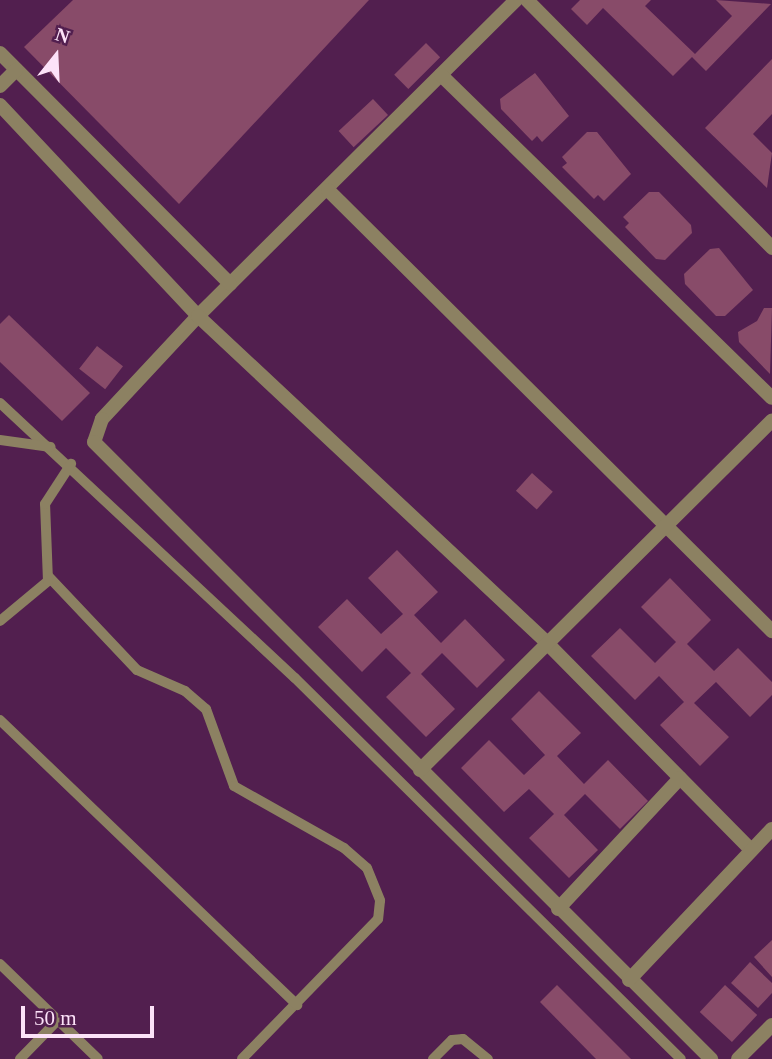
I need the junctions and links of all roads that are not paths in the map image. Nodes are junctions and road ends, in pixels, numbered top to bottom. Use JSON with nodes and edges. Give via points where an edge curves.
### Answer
{"nodes":[{"id":1,"x":516,"y":0,"type":"edge"},
{"id":2,"x":527,"y":0,"type":"edge"},
{"id":3,"x":0,"y":53,"type":"edge"},
{"id":4,"x":16,"y":70,"type":"junction"},
{"id":5,"x":441,"y":75,"type":"junction"},
{"id":6,"x":0,"y":86,"type":"edge"},
{"id":7,"x":0,"y":105,"type":"edge"},
{"id":8,"x":328,"y":190,"type":"junction"},
{"id":9,"x":772,"y":248,"type":"edge"},
{"id":10,"x":230,"y":285,"type":"junction"},
{"id":11,"x":198,"y":316,"type":"junction"},
{"id":12,"x":772,"y":398,"type":"edge"},
{"id":13,"x":0,"y":403,"type":"edge"},
{"id":14,"x":772,"y":420,"type":"edge"},
{"id":15,"x":0,"y":440,"type":"edge"},
{"id":16,"x":51,"y":447,"type":"junction"},
{"id":17,"x":71,"y":464,"type":"junction"},
{"id":18,"x":669,"y":528,"type":"junction"},
{"id":19,"x":49,"y":577,"type":"junction"},
{"id":20,"x":0,"y":621,"type":"edge"},
{"id":21,"x":772,"y":631,"type":"edge"},
{"id":22,"x":547,"y":643,"type":"junction"},
{"id":23,"x":0,"y":720,"type":"edge"},
{"id":24,"x":420,"y":770,"type":"junction"},
{"id":25,"x":680,"y":778,"type":"junction"},
{"id":26,"x":772,"y":829,"type":"edge"},
{"id":27,"x":751,"y":850,"type":"junction"},
{"id":28,"x":558,"y":909,"type":"junction"},
{"id":29,"x":0,"y":964,"type":"edge"},
{"id":30,"x":629,"y":980,"type":"junction"},
{"id":31,"x":297,"y":1005,"type":"junction"},
{"id":32,"x":58,"y":1020,"type":"junction"},
{"id":33,"x":772,"y":1026,"type":"edge"},
{"id":34,"x":20,"y":1059,"type":"edge"},
{"id":35,"x":98,"y":1059,"type":"edge"},
{"id":36,"x":242,"y":1059,"type":"edge"},
{"id":37,"x":433,"y":1059,"type":"edge"},
{"id":38,"x":488,"y":1059,"type":"edge"},
{"id":39,"x":681,"y":1059,"type":"edge"},
{"id":40,"x":712,"y":1059,"type":"edge"},
{"id":41,"x":738,"y":1059,"type":"edge"}],
"edges":[{"from":1,"to":5,"type":"street"},
{"from":2,"to":9,"type":"street"},
{"from":3,"to":4,"type":"street"},
{"from":4,"to":6,"type":"street"},
{"from":4,"to":10,"type":"street"},
{"from":5,"to":8,"type":"street"},
{"from":5,"to":12,"type":"street"},
{"from":7,"to":11,"type":"street"},
{"from":8,"to":10,"type":"street"},
{"from":8,"to":18,"type":"street"},
{"from":10,"to":11,"type":"street"},
{"from":11,"to":22,"type":"street"},
{"from":11,"to":24,"type":"street","via":[[102,419],[94,442]]},
{"from":13,"to":16,"type":"lane"},
{"from":14,"to":18,"type":"street"},
{"from":15,"to":16,"type":"lane"},
{"from":16,"to":17,"type":"lane"},
{"from":17,"to":19,"type":"lane","via":[[46,504]]},
{"from":17,"to":39,"type":"lane"},
{"from":18,"to":21,"type":"street"},
{"from":18,"to":22,"type":"street"},
{"from":19,"to":20,"type":"lane"},
{"from":19,"to":31,"type":"lane","via":[[137,670],[185,691],[206,709],[234,786],[344,848],[367,867],[380,901],[378,919]]},
{"from":22,"to":24,"type":"street"},
{"from":22,"to":25,"type":"street"},
{"from":23,"to":31,"type":"lane"},
{"from":24,"to":28,"type":"street"},
{"from":25,"to":27,"type":"street"},
{"from":25,"to":28,"type":"street"},
{"from":26,"to":27,"type":"street"},
{"from":27,"to":30,"type":"street"},
{"from":28,"to":30,"type":"street"},
{"from":29,"to":32,"type":"lane"},
{"from":30,"to":40,"type":"street"},
{"from":31,"to":36,"type":"lane"},
{"from":32,"to":34,"type":"lane"},
{"from":32,"to":35,"type":"lane"},
{"from":33,"to":41,"type":"street"},
{"from":37,"to":38,"type":"lane","via":[[452,1040],[463,1039]]}]}
